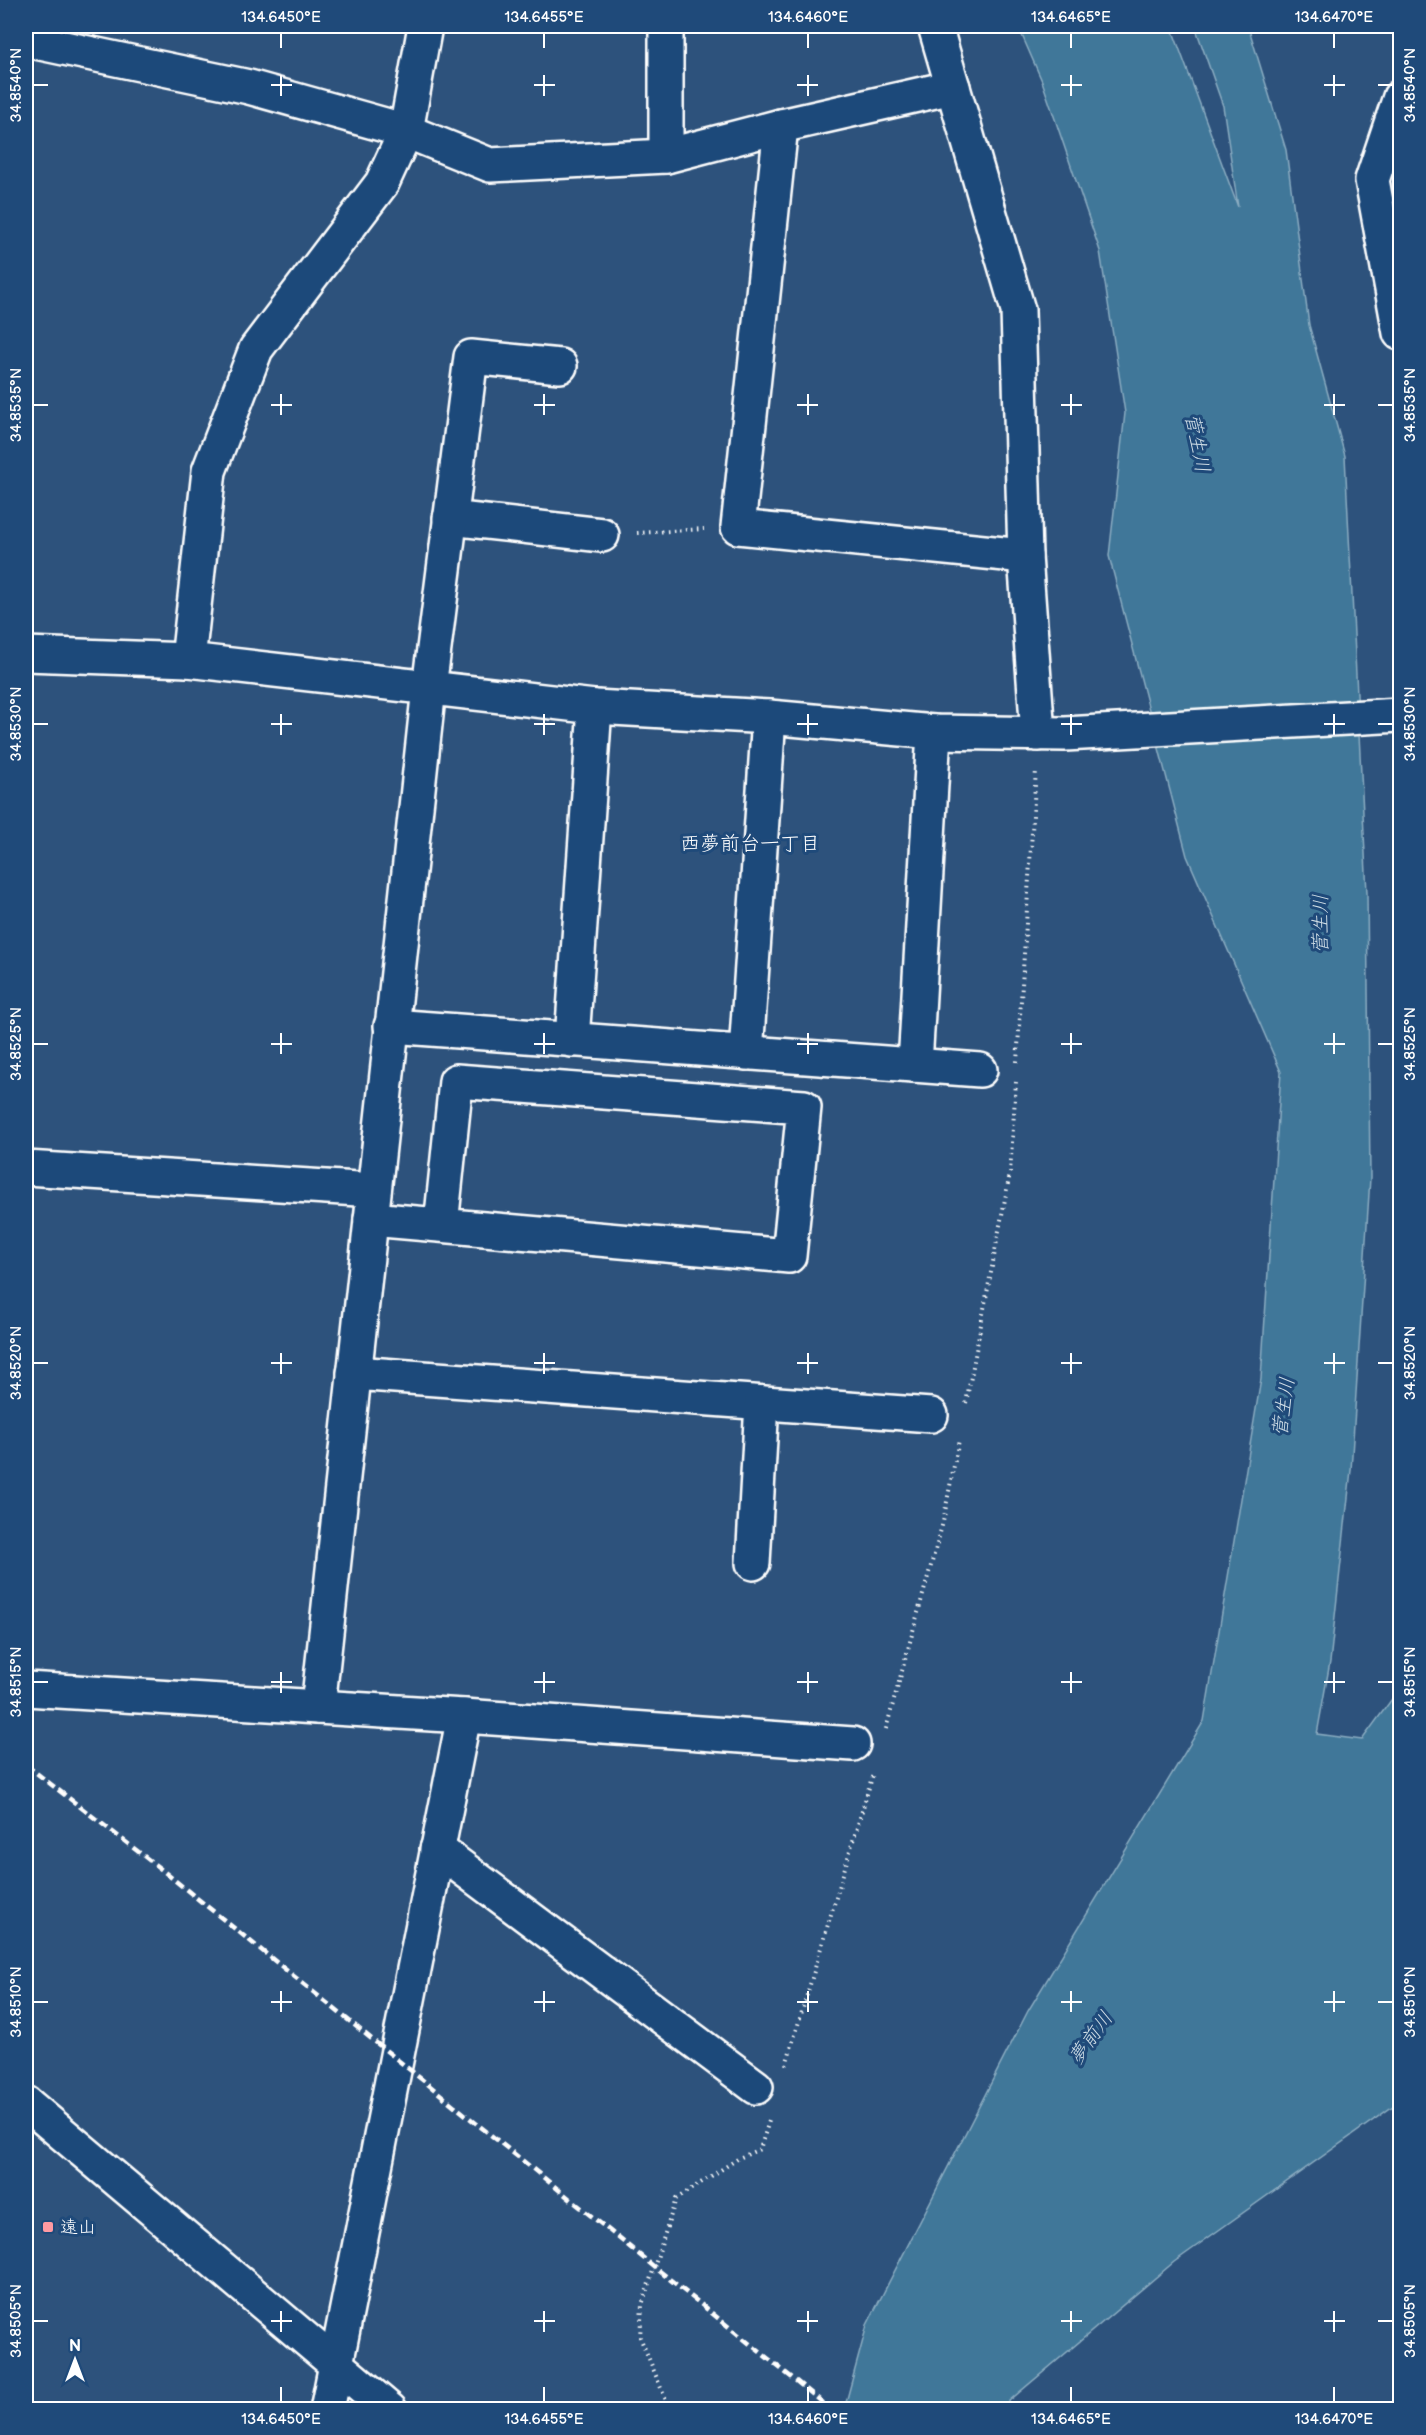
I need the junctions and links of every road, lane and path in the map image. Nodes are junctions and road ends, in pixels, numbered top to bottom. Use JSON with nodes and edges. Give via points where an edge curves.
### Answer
{"nodes":[{"id":1,"x":425,"y":26,"type":"edge"},
{"id":2,"x":666,"y":26,"type":"edge"},
{"id":3,"x":935,"y":26,"type":"edge"},
{"id":4,"x":26,"y":40,"type":"edge"},
{"id":5,"x":953,"y":87,"type":"junction"},
{"id":6,"x":1401,"y":98,"type":"edge"},
{"id":7,"x":781,"y":126,"type":"junction"},
{"id":8,"x":406,"y":131,"type":"junction"},
{"id":9,"x":666,"y":156,"type":"junction"},
{"id":10,"x":1401,"y":333,"type":"edge"},
{"id":11,"x":560,"y":366,"type":"dead end"},
{"id":12,"x":450,"y":518,"type":"junction"},
{"id":13,"x":738,"y":527,"type":"junction"},
{"id":14,"x":602,"y":535,"type":"joint"},
{"id":15,"x":1025,"y":556,"type":"junction"},
{"id":16,"x":26,"y":654,"type":"edge"},
{"id":17,"x":188,"y":660,"type":"junction"},
{"id":18,"x":429,"y":688,"type":"junction"},
{"id":19,"x":595,"y":707,"type":"junction"},
{"id":20,"x":1401,"y":715,"type":"edge"},
{"id":21,"x":769,"y":717,"type":"junction"},
{"id":22,"x":934,"y":732,"type":"junction"},
{"id":23,"x":1051,"y":734,"type":"junction"},
{"id":24,"x":391,"y":1026,"type":"junction"},
{"id":25,"x":572,"y":1040,"type":"junction"},
{"id":26,"x":746,"y":1053,"type":"junction"},
{"id":27,"x":915,"y":1065,"type":"junction"},
{"id":28,"x":1017,"y":1066,"type":"dead end"},
{"id":29,"x":980,"y":1070,"type":"dead end"},
{"id":30,"x":1016,"y":1078,"type":"dead end"},
{"id":31,"x":26,"y":1168,"type":"edge"},
{"id":32,"x":372,"y":1205,"type":"junction"},
{"id":33,"x":441,"y":1225,"type":"dead end"},
{"id":34,"x":354,"y":1373,"type":"junction"},
{"id":35,"x":762,"y":1403,"type":"junction"},
{"id":36,"x":965,"y":1406,"type":"dead end"},
{"id":37,"x":931,"y":1415,"type":"dead end"},
{"id":38,"x":961,"y":1429,"type":"dead end"},
{"id":39,"x":753,"y":1563,"type":"dead end"},
{"id":40,"x":26,"y":1689,"type":"edge"},
{"id":41,"x":318,"y":1707,"type":"junction"},
{"id":42,"x":464,"y":1716,"type":"junction"},
{"id":43,"x":885,"y":1732,"type":"dead end"},
{"id":44,"x":864,"y":1755,"type":"joint"},
{"id":45,"x":437,"y":1849,"type":"junction"},
{"id":46,"x":784,"y":2070,"type":"dead end"},
{"id":47,"x":756,"y":2087,"type":"dead end"},
{"id":48,"x":26,"y":2103,"type":"edge"},
{"id":49,"x":770,"y":2116,"type":"dead end"},
{"id":50,"x":336,"y":2366,"type":"junction"},
{"id":51,"x":327,"y":2409,"type":"edge"},
{"id":52,"x":390,"y":2409,"type":"edge"},
{"id":53,"x":670,"y":2409,"type":"edge"}],
"edges":[{"from":1,"to":8,"type":"street"},
{"from":2,"to":9,"type":"street"},
{"from":3,"to":5,"type":"street"},
{"from":4,"to":8,"type":"street","via":[[249,87]]},
{"from":5,"to":7,"type":"street"},
{"from":5,"to":15,"type":"street","via":[[1018,310]]},
{"from":6,"to":10,"type":"street","via":[[1372,180]]},
{"from":7,"to":9,"type":"street"},
{"from":7,"to":13,"type":"street"},
{"from":8,"to":9,"type":"street","via":[[490,165]]},
{"from":8,"to":17,"type":"street","via":[[382,183],[256,349],[209,471]]},
{"from":11,"to":12,"type":"street","via":[[471,357]]},
{"from":12,"to":14,"type":"street"},
{"from":12,"to":18,"type":"street"},
{"from":13,"to":14,"type":"path"},
{"from":13,"to":15,"type":"street"},
{"from":15,"to":23,"type":"street"},
{"from":16,"to":17,"type":"street"},
{"from":17,"to":18,"type":"street"},
{"from":18,"to":19,"type":"street"},
{"from":18,"to":24,"type":"street"},
{"from":19,"to":21,"type":"street"},
{"from":19,"to":25,"type":"street"},
{"from":20,"to":23,"type":"street"},
{"from":21,"to":22,"type":"street"},
{"from":21,"to":26,"type":"street"},
{"from":22,"to":23,"type":"street"},
{"from":22,"to":27,"type":"street"},
{"from":23,"to":28,"type":"path"},
{"from":24,"to":25,"type":"street"},
{"from":24,"to":32,"type":"street"},
{"from":25,"to":26,"type":"street"},
{"from":26,"to":27,"type":"street"},
{"from":27,"to":29,"type":"street"},
{"from":30,"to":36,"type":"path","via":[[1011,1173]]},
{"from":31,"to":32,"type":"street"},
{"from":32,"to":33,"type":"street","via":[[789,1256],[804,1107],[456,1081]]},
{"from":32,"to":34,"type":"street"},
{"from":34,"to":35,"type":"street"},
{"from":34,"to":41,"type":"street"},
{"from":35,"to":37,"type":"street"},
{"from":35,"to":39,"type":"street"},
{"from":38,"to":43,"type":"path","via":[[943,1522]]},
{"from":40,"to":41,"type":"street"},
{"from":41,"to":42,"type":"street"},
{"from":42,"to":44,"type":"street"},
{"from":42,"to":45,"type":"street"},
{"from":44,"to":46,"type":"path"},
{"from":45,"to":47,"type":"street"},
{"from":45,"to":50,"type":"street"},
{"from":48,"to":50,"type":"street"},
{"from":49,"to":53,"type":"path","via":[[760,2150],[739,2158],[675,2199],[642,2305],[640,2337]]},
{"from":50,"to":51,"type":"street"},
{"from":50,"to":52,"type":"street"}]}
